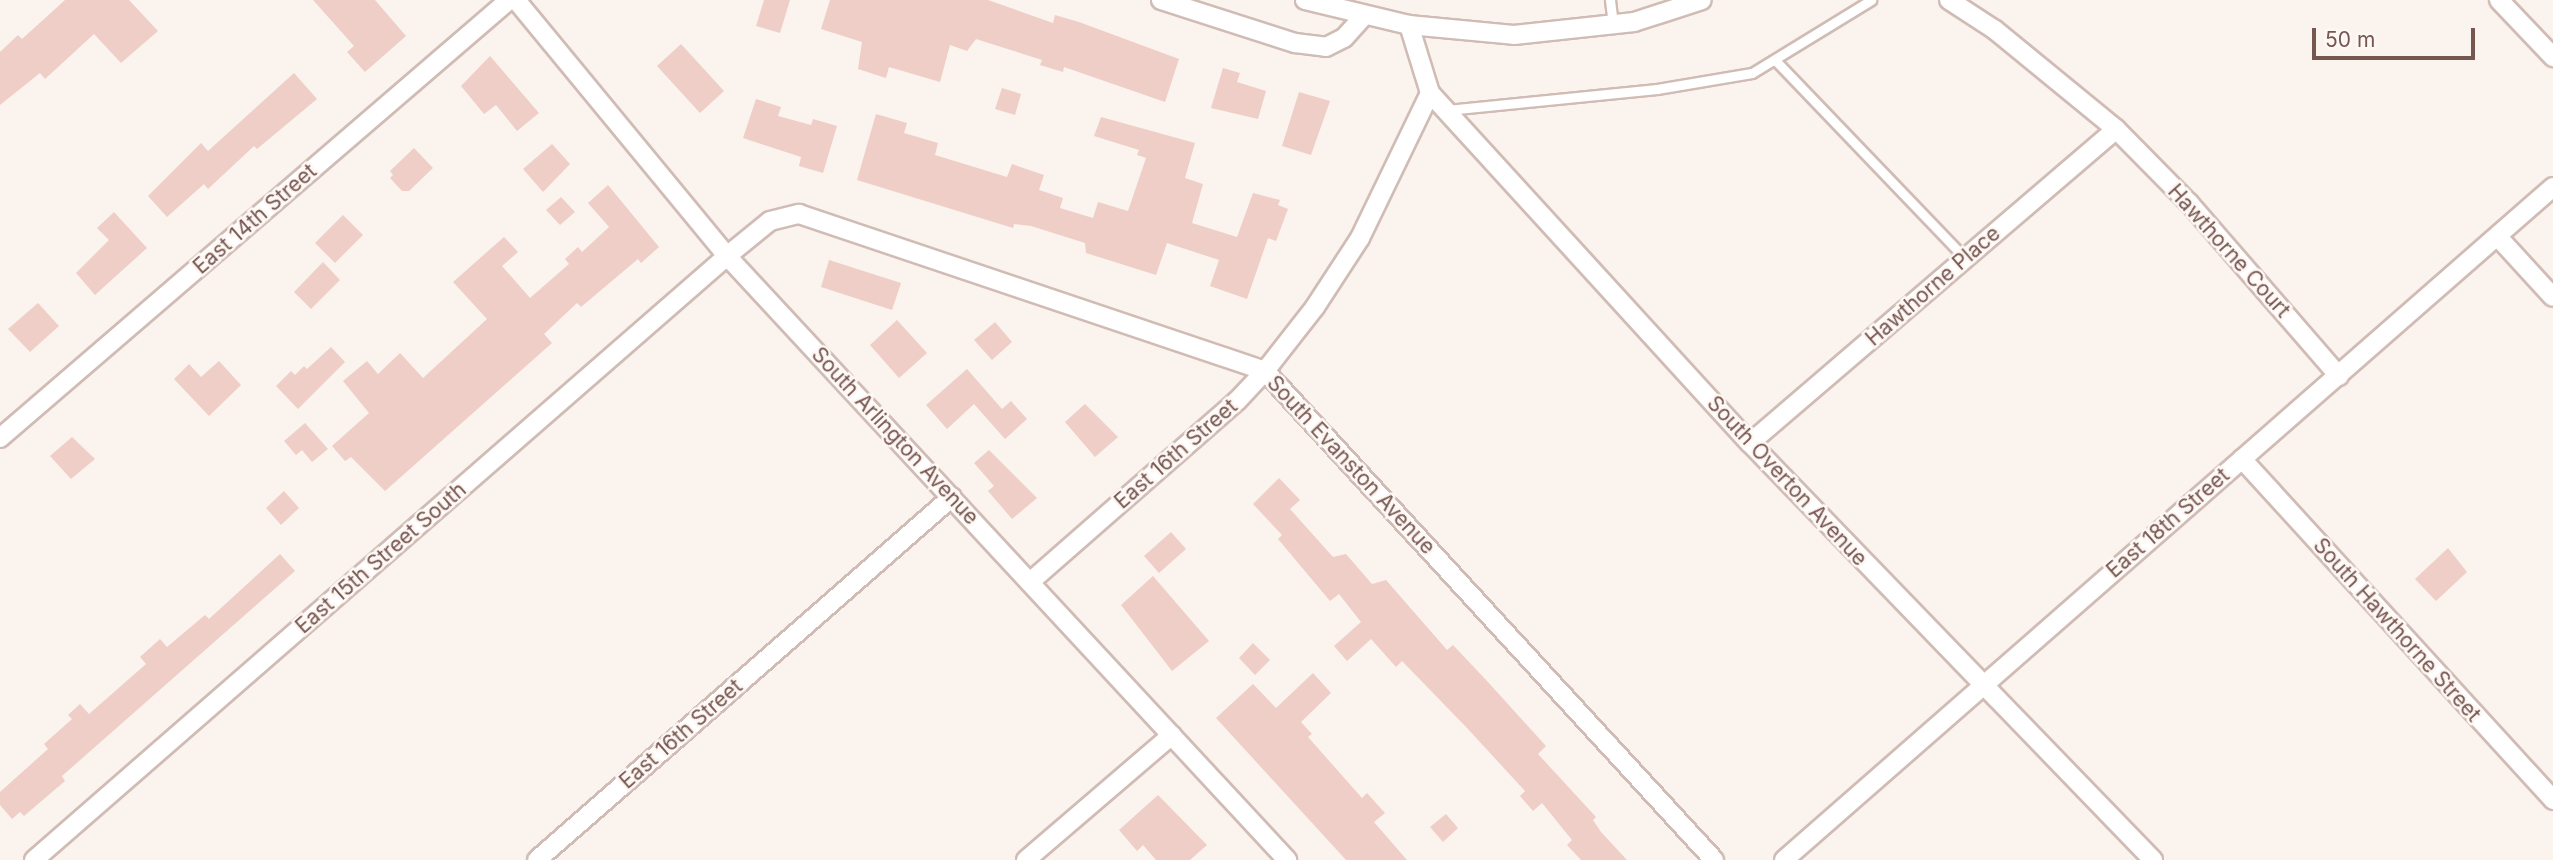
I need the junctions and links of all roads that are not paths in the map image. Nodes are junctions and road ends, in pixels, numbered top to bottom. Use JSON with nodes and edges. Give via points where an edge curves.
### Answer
{"nodes":[{"id":1,"x":509,"y":0,"type":"edge"},
{"id":2,"x":516,"y":0,"type":"edge"},
{"id":3,"x":1161,"y":0,"type":"edge"},
{"id":4,"x":1305,"y":0,"type":"edge"},
{"id":5,"x":1610,"y":0,"type":"edge"},
{"id":6,"x":1702,"y":0,"type":"edge"},
{"id":7,"x":1871,"y":0,"type":"edge"},
{"id":8,"x":1949,"y":0,"type":"edge"},
{"id":9,"x":2498,"y":0,"type":"edge"},
{"id":10,"x":1365,"y":15,"type":"junction"},
{"id":11,"x":1409,"y":25,"type":"junction"},
{"id":12,"x":1613,"y":26,"type":"junction"},
{"id":13,"x":2553,"y":57,"type":"edge"},
{"id":14,"x":1776,"y":60,"type":"junction"},
{"id":15,"x":1430,"y":93,"type":"junction"},
{"id":16,"x":1446,"y":110,"type":"junction"},
{"id":17,"x":2116,"y":129,"type":"junction"},
{"id":18,"x":2553,"y":187,"type":"edge"},
{"id":19,"x":2498,"y":237,"type":"junction"},
{"id":20,"x":727,"y":256,"type":"junction"},
{"id":21,"x":1965,"y":258,"type":"junction"},
{"id":22,"x":2553,"y":297,"type":"edge"},
{"id":23,"x":1265,"y":371,"type":"junction"},
{"id":24,"x":2339,"y":376,"type":"junction"},
{"id":25,"x":0,"y":438,"type":"edge"},
{"id":26,"x":1750,"y":443,"type":"junction"},
{"id":27,"x":2242,"y":459,"type":"junction"},
{"id":28,"x":952,"y":497,"type":"junction"},
{"id":29,"x":1030,"y":582,"type":"junction"},
{"id":30,"x":1982,"y":684,"type":"junction"},
{"id":31,"x":1172,"y":735,"type":"junction"},
{"id":32,"x":2553,"y":800,"type":"edge"},
{"id":33,"x":34,"y":860,"type":"edge"},
{"id":34,"x":537,"y":860,"type":"edge"},
{"id":35,"x":1026,"y":860,"type":"edge"},
{"id":36,"x":1287,"y":860,"type":"edge"},
{"id":37,"x":1714,"y":860,"type":"edge"},
{"id":38,"x":1784,"y":860,"type":"edge"},
{"id":39,"x":2153,"y":860,"type":"edge"}],
"edges":[{"from":1,"to":25,"type":"street","name":"East 14th Street"},
{"from":2,"to":20,"type":"street","name":"South Arlington Avenue"},
{"from":3,"to":10,"type":"street","via":[[1295,43],[1326,47],[1345,38]]},
{"from":4,"to":10,"type":"street"},
{"from":5,"to":12,"type":"lane"},
{"from":6,"to":12,"type":"street"},
{"from":7,"to":14,"type":"lane"},
{"from":8,"to":17,"type":"street","via":[[1995,30]]},
{"from":9,"to":13,"type":"street"},
{"from":10,"to":11,"type":"street"},
{"from":11,"to":12,"type":"street","via":[[1514,36]]},
{"from":11,"to":15,"type":"street"},
{"from":14,"to":16,"type":"lane","via":[[1752,73],[1705,83]]},
{"from":14,"to":21,"type":"lane"},
{"from":15,"to":16,"type":"street","name":"South Overton Avenue"},
{"from":15,"to":23,"type":"street","name":"East 16th Street","via":[[1360,238]]},
{"from":16,"to":26,"type":"street","name":"South Overton Avenue"},
{"from":17,"to":21,"type":"street","name":"Hawthorne Place"},
{"from":17,"to":24,"type":"street","name":"Hawthorne Court","via":[[2189,204]]},
{"from":18,"to":19,"type":"street","name":"East 18th Street"},
{"from":19,"to":22,"type":"street"},
{"from":19,"to":24,"type":"street","name":"East 18th Street"},
{"from":20,"to":23,"type":"street","name":"South Evanston Avenue","via":[[770,221],[799,214]]},
{"from":20,"to":28,"type":"street","name":"South Arlington Avenue"},
{"from":20,"to":33,"type":"street","name":"East 15th Street South"},
{"from":21,"to":26,"type":"street","name":"Hawthorne Place"},
{"from":23,"to":29,"type":"street","name":"East 16th Street","via":[[1237,401]]},
{"from":23,"to":37,"type":"street","name":"South Evanston Avenue"},
{"from":24,"to":27,"type":"street","name":"East 18th Street"},
{"from":26,"to":30,"type":"street","name":"South Overton Avenue"},
{"from":27,"to":30,"type":"street","name":"East 18th Street"},
{"from":27,"to":32,"type":"street","name":"South Hawthorne Street"},
{"from":28,"to":29,"type":"street","name":"South Arlington Avenue"},
{"from":28,"to":34,"type":"street","name":"East 16th Street"},
{"from":29,"to":31,"type":"street","name":"South Arlington Avenue"},
{"from":30,"to":38,"type":"street","name":"East 18th Street"},
{"from":30,"to":39,"type":"street","name":"South Overton Avenue"},
{"from":31,"to":35,"type":"street"},
{"from":31,"to":36,"type":"street","name":"South Arlington Avenue"}]}
